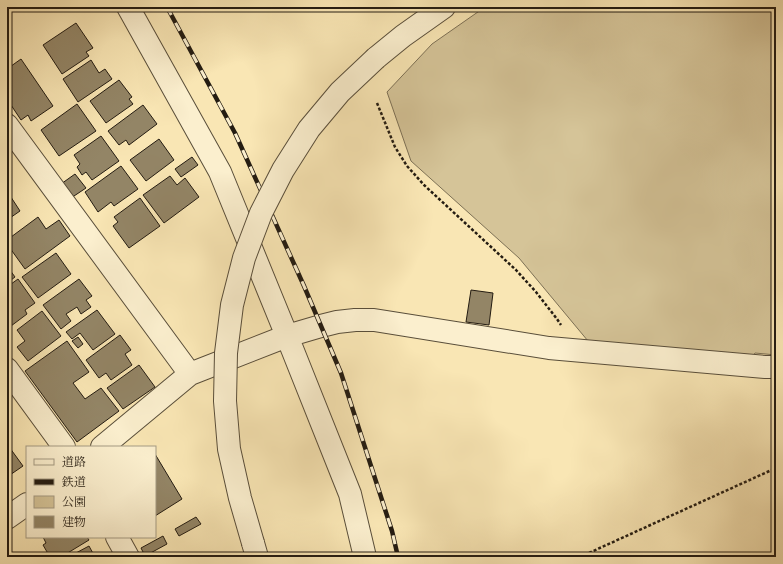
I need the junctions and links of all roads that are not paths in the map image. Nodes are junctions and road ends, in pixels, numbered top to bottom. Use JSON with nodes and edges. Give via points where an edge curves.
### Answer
{"nodes":[{"id":1,"x":128,"y":7,"type":"edge"},
{"id":2,"x":444,"y":7,"type":"edge"},
{"id":3,"x":7,"y":125,"type":"edge"},
{"id":4,"x":287,"y":336,"type":"junction"},
{"id":5,"x":776,"y":367,"type":"edge"},
{"id":6,"x":7,"y":369,"type":"edge"},
{"id":7,"x":190,"y":374,"type":"junction"},
{"id":8,"x":63,"y":446,"type":"edge"},
{"id":9,"x":103,"y":446,"type":"edge"},
{"id":10,"x":26,"y":505,"type":"edge"},
{"id":11,"x":7,"y":518,"type":"edge"},
{"id":12,"x":118,"y":538,"type":"edge"},
{"id":13,"x":255,"y":550,"type":"edge"},
{"id":14,"x":128,"y":557,"type":"edge"},
{"id":15,"x":365,"y":557,"type":"edge"}],
"edges":[{"from":1,"to":4,"type":"street","via":[[220,172]]},
{"from":2,"to":13,"type":"street","bridge":true,"via":[[376,58],[340,92],[310,129],[283,170],[261,213],[242,265],[232,305],[226,353],[225,401],[229,449]]},
{"from":3,"to":7,"type":"street"},
{"from":4,"to":5,"type":"street","via":[[337,322],[374,320],[549,348]]},
{"from":4,"to":7,"type":"street"},
{"from":4,"to":15,"type":"street","via":[[350,494]]},
{"from":6,"to":8,"type":"street"},
{"from":7,"to":9,"type":"street"},
{"from":10,"to":11,"type":"street"},
{"from":12,"to":14,"type":"street"}]}
